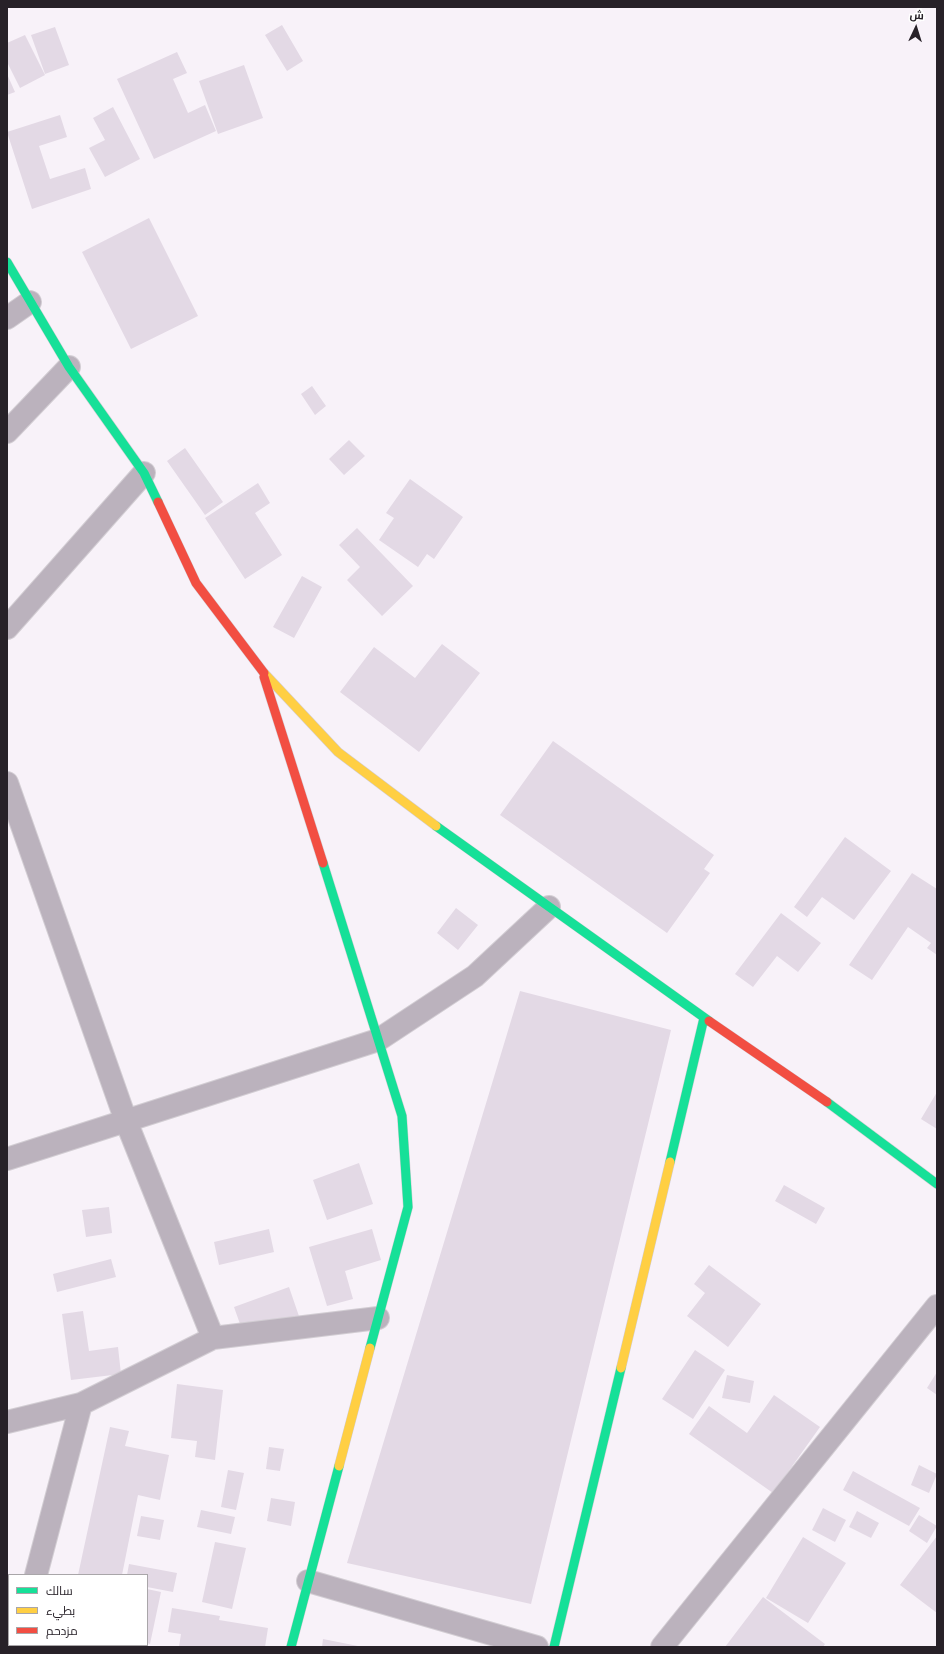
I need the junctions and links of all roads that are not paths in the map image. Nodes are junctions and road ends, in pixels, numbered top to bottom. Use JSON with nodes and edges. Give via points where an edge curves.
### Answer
{"nodes":[{"id":1,"x":7,"y":262,"type":"edge"},
{"id":2,"x":30,"y":302,"type":"junction"},
{"id":3,"x":7,"y":318,"type":"edge"},
{"id":4,"x":69,"y":367,"type":"junction"},
{"id":5,"x":7,"y":432,"type":"edge"},
{"id":6,"x":144,"y":473,"type":"junction"},
{"id":7,"x":7,"y":628,"type":"edge"},
{"id":8,"x":263,"y":672,"type":"junction"},
{"id":9,"x":7,"y":783,"type":"edge"},
{"id":10,"x":549,"y":907,"type":"junction"},
{"id":11,"x":704,"y":1018,"type":"junction"},
{"id":12,"x":378,"y":1040,"type":"junction"},
{"id":13,"x":126,"y":1121,"type":"junction"},
{"id":14,"x":7,"y":1159,"type":"edge"},
{"id":15,"x":937,"y":1184,"type":"edge"},
{"id":16,"x":937,"y":1306,"type":"edge"},
{"id":17,"x":378,"y":1318,"type":"junction"},
{"id":18,"x":213,"y":1338,"type":"junction"},
{"id":19,"x":81,"y":1404,"type":"junction"},
{"id":20,"x":7,"y":1422,"type":"edge"},
{"id":21,"x":36,"y":1574,"type":"edge"},
{"id":22,"x":308,"y":1581,"type":"junction"},
{"id":23,"x":291,"y":1647,"type":"edge"},
{"id":24,"x":537,"y":1647,"type":"edge"},
{"id":25,"x":554,"y":1647,"type":"edge"},
{"id":26,"x":662,"y":1647,"type":"edge"}],
"edges":[{"from":1,"to":2,"type":"street"},
{"from":2,"to":3,"type":"street"},
{"from":2,"to":4,"type":"street"},
{"from":4,"to":5,"type":"street"},
{"from":4,"to":6,"type":"street"},
{"from":6,"to":7,"type":"street"},
{"from":6,"to":8,"type":"street","via":[[196,583]]},
{"from":8,"to":10,"type":"street","via":[[338,752],[410,808]]},
{"from":8,"to":12,"type":"street"},
{"from":9,"to":13,"type":"street"},
{"from":10,"to":11,"type":"street"},
{"from":10,"to":12,"type":"street","via":[[475,976]]},
{"from":11,"to":15,"type":"street","via":[[807,1087]]},
{"from":11,"to":25,"type":"street"},
{"from":12,"to":13,"type":"street"},
{"from":12,"to":17,"type":"street","via":[[402,1116],[408,1207]]},
{"from":13,"to":14,"type":"street"},
{"from":13,"to":18,"type":"street"},
{"from":16,"to":26,"type":"street"},
{"from":17,"to":18,"type":"street"},
{"from":17,"to":22,"type":"street"},
{"from":18,"to":19,"type":"street"},
{"from":19,"to":20,"type":"street"},
{"from":19,"to":21,"type":"street"},
{"from":22,"to":23,"type":"street"},
{"from":22,"to":24,"type":"street"}]}
